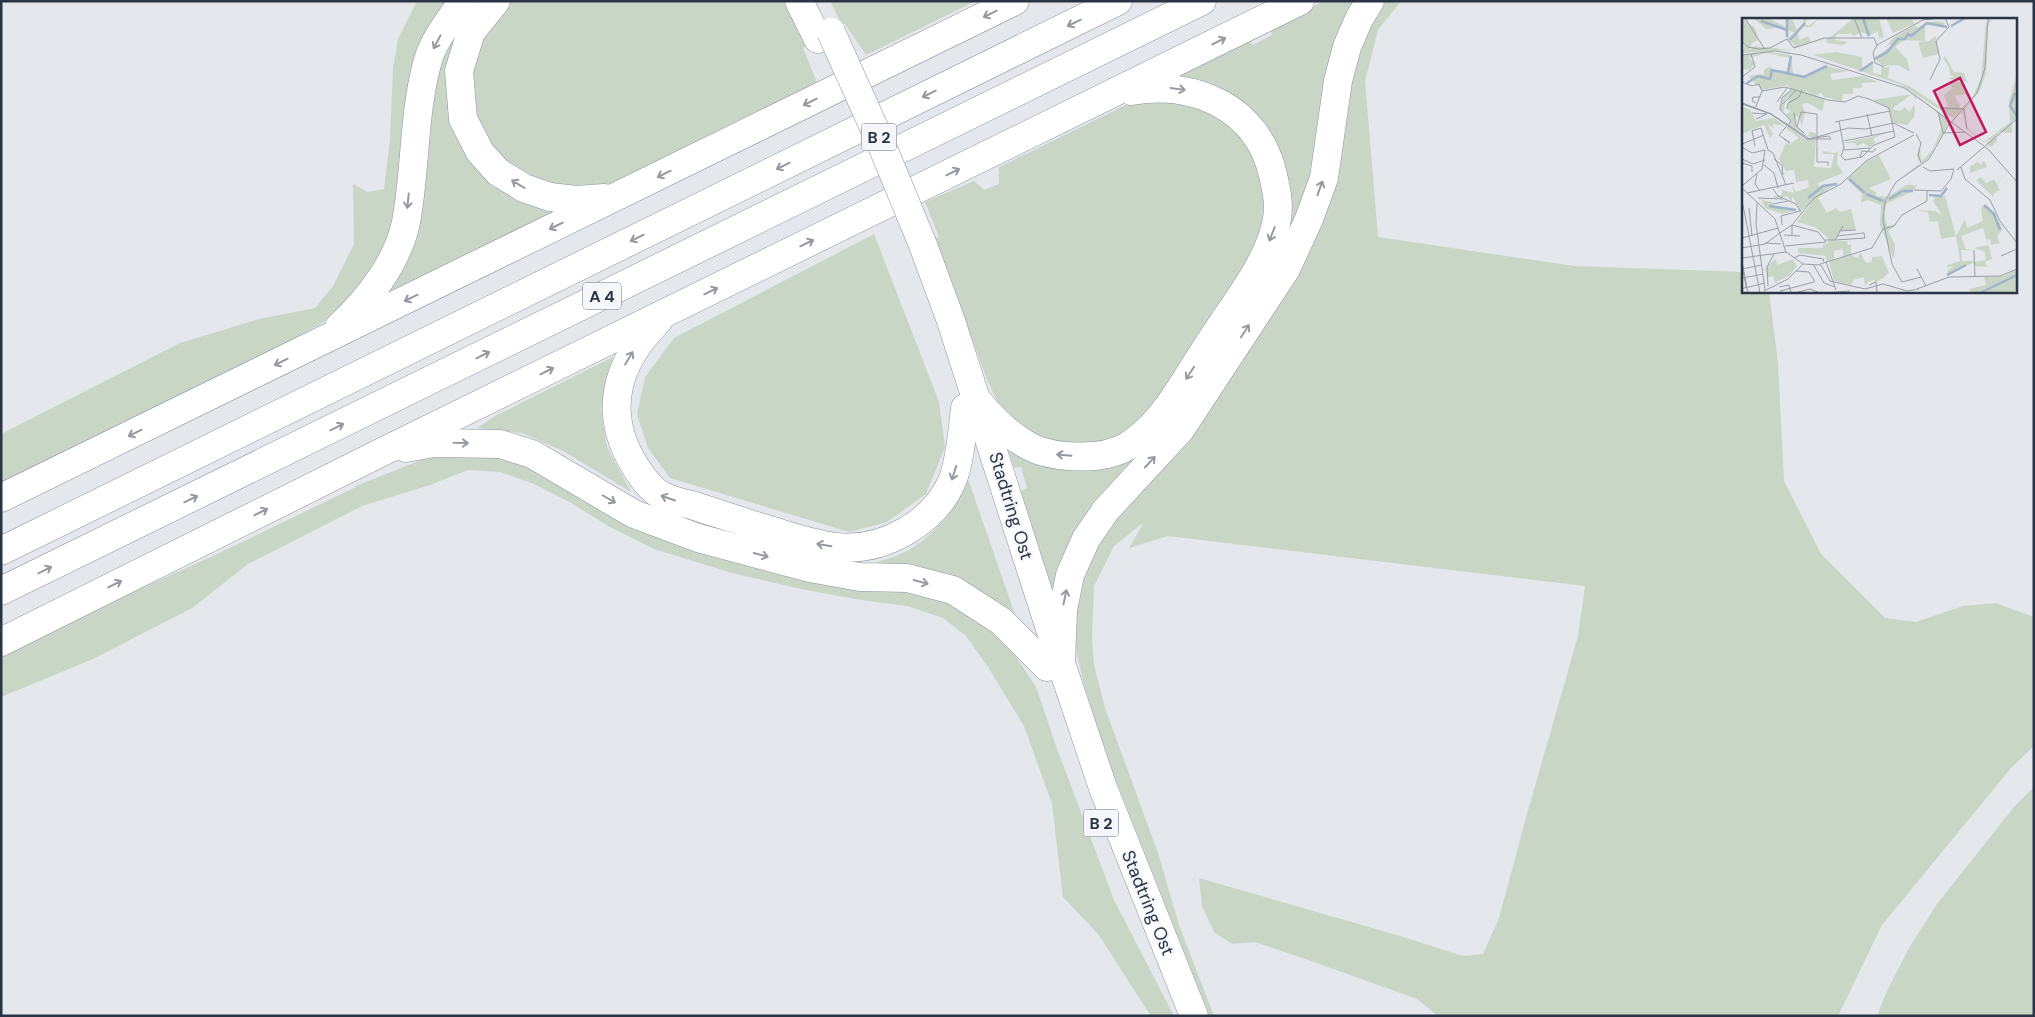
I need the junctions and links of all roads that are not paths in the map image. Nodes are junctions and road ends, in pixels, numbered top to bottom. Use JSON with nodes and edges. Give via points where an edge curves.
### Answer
{"nodes":[{"id":1,"x":463,"y":1,"type":"edge"},
{"id":2,"x":496,"y":1,"type":"edge"},
{"id":3,"x":799,"y":1,"type":"edge"},
{"id":4,"x":815,"y":1,"type":"edge"},
{"id":5,"x":1015,"y":1,"type":"edge"},
{"id":6,"x":1118,"y":1,"type":"edge"},
{"id":7,"x":1202,"y":1,"type":"edge"},
{"id":8,"x":1300,"y":1,"type":"edge"},
{"id":9,"x":1370,"y":1,"type":"edge"},
{"id":10,"x":824,"y":35,"type":"junction"},
{"id":11,"x":1112,"y":94,"type":"junction"},
{"id":12,"x":616,"y":197,"type":"junction"},
{"id":13,"x":667,"y":312,"type":"junction"},
{"id":14,"x":325,"y":341,"type":"junction"},
{"id":15,"x":971,"y":404,"type":"junction"},
{"id":16,"x":378,"y":454,"type":"junction"},
{"id":17,"x":1,"y":498,"type":"edge"},
{"id":18,"x":1,"y":551,"type":"edge"},
{"id":19,"x":1,"y":591,"type":"edge"},
{"id":20,"x":1,"y":642,"type":"edge"},
{"id":21,"x":1054,"y":665,"type":"junction"},
{"id":22,"x":1185,"y":1016,"type":"edge"},
{"id":23,"x":1194,"y":1016,"type":"edge"}],
"edges":[{"from":1,"to":14,"type":"highway","one_way":true,"via":[[428,58],[406,223],[396,252],[355,312]]},
{"from":12,"to":2,"type":"highway","one_way":true,"via":[[550,198],[524,188],[498,172],[480,152],[463,119],[459,72],[472,32]]},
{"from":3,"to":10,"type":"highway","number":"B 2"},
{"from":4,"to":10,"type":"highway","number":"B 2"},
{"from":5,"to":12,"type":"highway","one_way":true},
{"from":6,"to":18,"type":"highway","number":"A 4","one_way":true},
{"from":19,"to":7,"type":"highway","number":"A 4","one_way":true},
{"from":11,"to":8,"type":"highway","one_way":true},
{"from":21,"to":9,"type":"highway","one_way":true,"via":[[1070,575],[1086,539],[1106,510],[1180,430],[1286,269],[1324,178],[1338,81],[1347,47]]},
{"from":10,"to":15,"type":"highway","number":"B 2","bridge":true,"via":[[880,141]]},
{"from":13,"to":11,"type":"highway","one_way":true},
{"from":11,"to":15,"type":"highway","one_way":true,"via":[[1163,87],[1188,90],[1231,109],[1253,130],[1270,161],[1278,198],[1276,224],[1261,263],[1173,399],[1152,425],[1125,448],[1091,457],[1046,453],[1027,445]]},
{"from":12,"to":14,"type":"highway","one_way":true},
{"from":15,"to":13,"type":"highway","one_way":true,"via":[[952,480],[939,503],[917,524],[890,540],[864,547],[808,542],[661,496],[641,476],[624,449],[616,422],[616,394],[625,365],[640,341]]},
{"from":16,"to":13,"type":"highway","one_way":true},
{"from":14,"to":17,"type":"highway","one_way":true},
{"from":15,"to":21,"type":"highway","number":"B 2"},
{"from":20,"to":16,"type":"highway","one_way":true},
{"from":16,"to":21,"type":"highway","one_way":true,"via":[[434,443],[500,444],[532,454],[634,514],[698,538],[810,568],[860,577],[907,578],[953,590],[1002,620]]},
{"from":21,"to":22,"type":"highway","number":"B 2","via":[[1078,760],[1114,858]]},
{"from":21,"to":23,"type":"highway","name":"Stadtring Ost","number":"B 2"}]}
